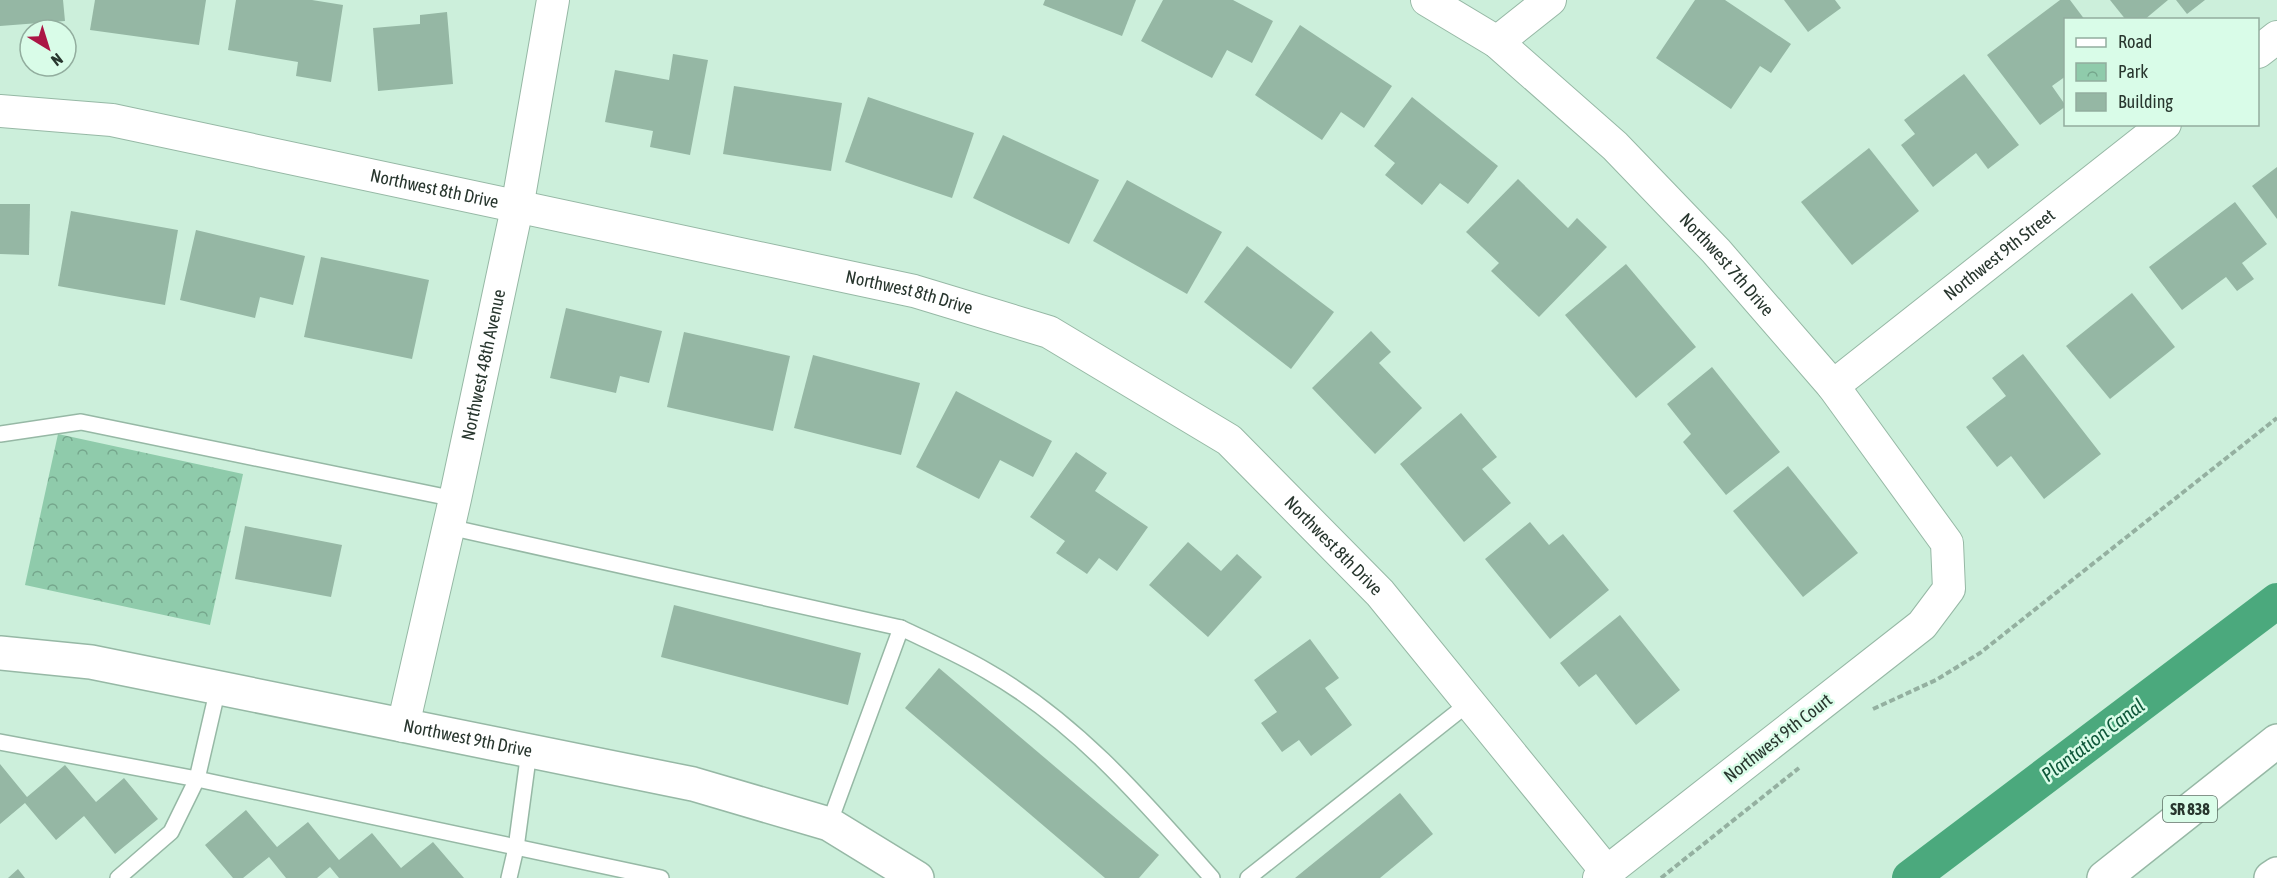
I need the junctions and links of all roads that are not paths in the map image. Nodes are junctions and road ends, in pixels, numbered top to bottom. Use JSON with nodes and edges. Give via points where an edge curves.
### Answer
{"nodes":[{"id":1,"x":553,"y":0,"type":"edge"},
{"id":2,"x":1427,"y":0,"type":"edge"},
{"id":3,"x":1550,"y":0,"type":"edge"},
{"id":4,"x":2277,"y":37,"type":"edge"},
{"id":5,"x":1497,"y":42,"type":"junction"},
{"id":6,"x":2259,"y":51,"type":"edge"},
{"id":7,"x":0,"y":111,"type":"edge"},
{"id":8,"x":2162,"y":126,"type":"edge"},
{"id":9,"x":517,"y":208,"type":"junction"},
{"id":10,"x":1833,"y":386,"type":"junction"},
{"id":11,"x":0,"y":437,"type":"edge"},
{"id":12,"x":452,"y":513,"type":"junction"},
{"id":13,"x":1949,"y":589,"type":"joint"},
{"id":14,"x":901,"y":628,"type":"junction"},
{"id":15,"x":0,"y":653,"type":"edge"},
{"id":16,"x":218,"y":688,"type":"junction"},
{"id":17,"x":1469,"y":703,"type":"junction"},
{"id":18,"x":403,"y":726,"type":"junction"},
{"id":19,"x":2277,"y":741,"type":"edge"},
{"id":20,"x":0,"y":742,"type":"edge"},
{"id":21,"x":529,"y":751,"type":"junction"},
{"id":22,"x":197,"y":779,"type":"junction"},
{"id":23,"x":829,"y":824,"type":"junction"},
{"id":24,"x":516,"y":848,"type":"junction"},
{"id":25,"x":2277,"y":873,"type":"edge"},
{"id":26,"x":1603,"y":875,"type":"edge"},
{"id":27,"x":118,"y":878,"type":"edge"},
{"id":28,"x":509,"y":878,"type":"edge"},
{"id":29,"x":661,"y":878,"type":"edge"},
{"id":30,"x":917,"y":878,"type":"edge"},
{"id":31,"x":1212,"y":878,"type":"edge"},
{"id":32,"x":1248,"y":878,"type":"edge"},
{"id":33,"x":2104,"y":878,"type":"edge"},
{"id":34,"x":2271,"y":878,"type":"edge"}],
"edges":[{"from":1,"to":9,"type":"street","name":"Northwest 48th Avenue"},
{"from":2,"to":5,"type":"street","name":"Northwest 7th Drive"},
{"from":3,"to":5,"type":"street"},
{"from":4,"to":6,"type":"street"},
{"from":5,"to":10,"type":"street","name":"Northwest 7th Drive","via":[[1615,146],[1716,250]]},
{"from":7,"to":9,"type":"street","name":"Northwest 8th Drive","via":[[112,120]]},
{"from":8,"to":10,"type":"street","name":"Northwest 9th Street"},
{"from":9,"to":12,"type":"street","name":"Northwest 48th Avenue"},
{"from":9,"to":17,"type":"street","name":"Northwest 8th Drive","via":[[914,291],[1049,332],[1229,440],[1380,593]]},
{"from":10,"to":13,"type":"street","name":"Northwest 7th Drive","via":[[1947,543]]},
{"from":11,"to":12,"type":"lane","via":[[81,422]]},
{"from":12,"to":14,"type":"lane"},
{"from":12,"to":18,"type":"street","name":"Northwest 48th Avenue"},
{"from":13,"to":26,"type":"street","name":"Northwest 9th Court","via":[[1923,625]]},
{"from":14,"to":23,"type":"lane"},
{"from":14,"to":31,"type":"lane","via":[[988,671],[1070,729],[1140,796]]},
{"from":15,"to":16,"type":"street","name":"Northwest 9th Drive","via":[[92,662]]},
{"from":16,"to":18,"type":"street","name":"Northwest 9th Drive"},
{"from":16,"to":22,"type":"lane"},
{"from":17,"to":26,"type":"street","name":"Northwest 8th Drive"},
{"from":17,"to":32,"type":"lane"},
{"from":18,"to":21,"type":"street","name":"Northwest 9th Drive"},
{"from":19,"to":33,"type":"street","number":"SR 838"},
{"from":20,"to":22,"type":"lane"},
{"from":21,"to":23,"type":"street","name":"Northwest 9th Drive","via":[[693,784]]},
{"from":21,"to":24,"type":"lane"},
{"from":22,"to":24,"type":"lane"},
{"from":22,"to":27,"type":"lane","via":[[171,832]]},
{"from":23,"to":30,"type":"street","name":"Northwest 9th Drive"},
{"from":24,"to":28,"type":"lane"},
{"from":24,"to":29,"type":"lane"},
{"from":25,"to":34,"type":"street"}]}
